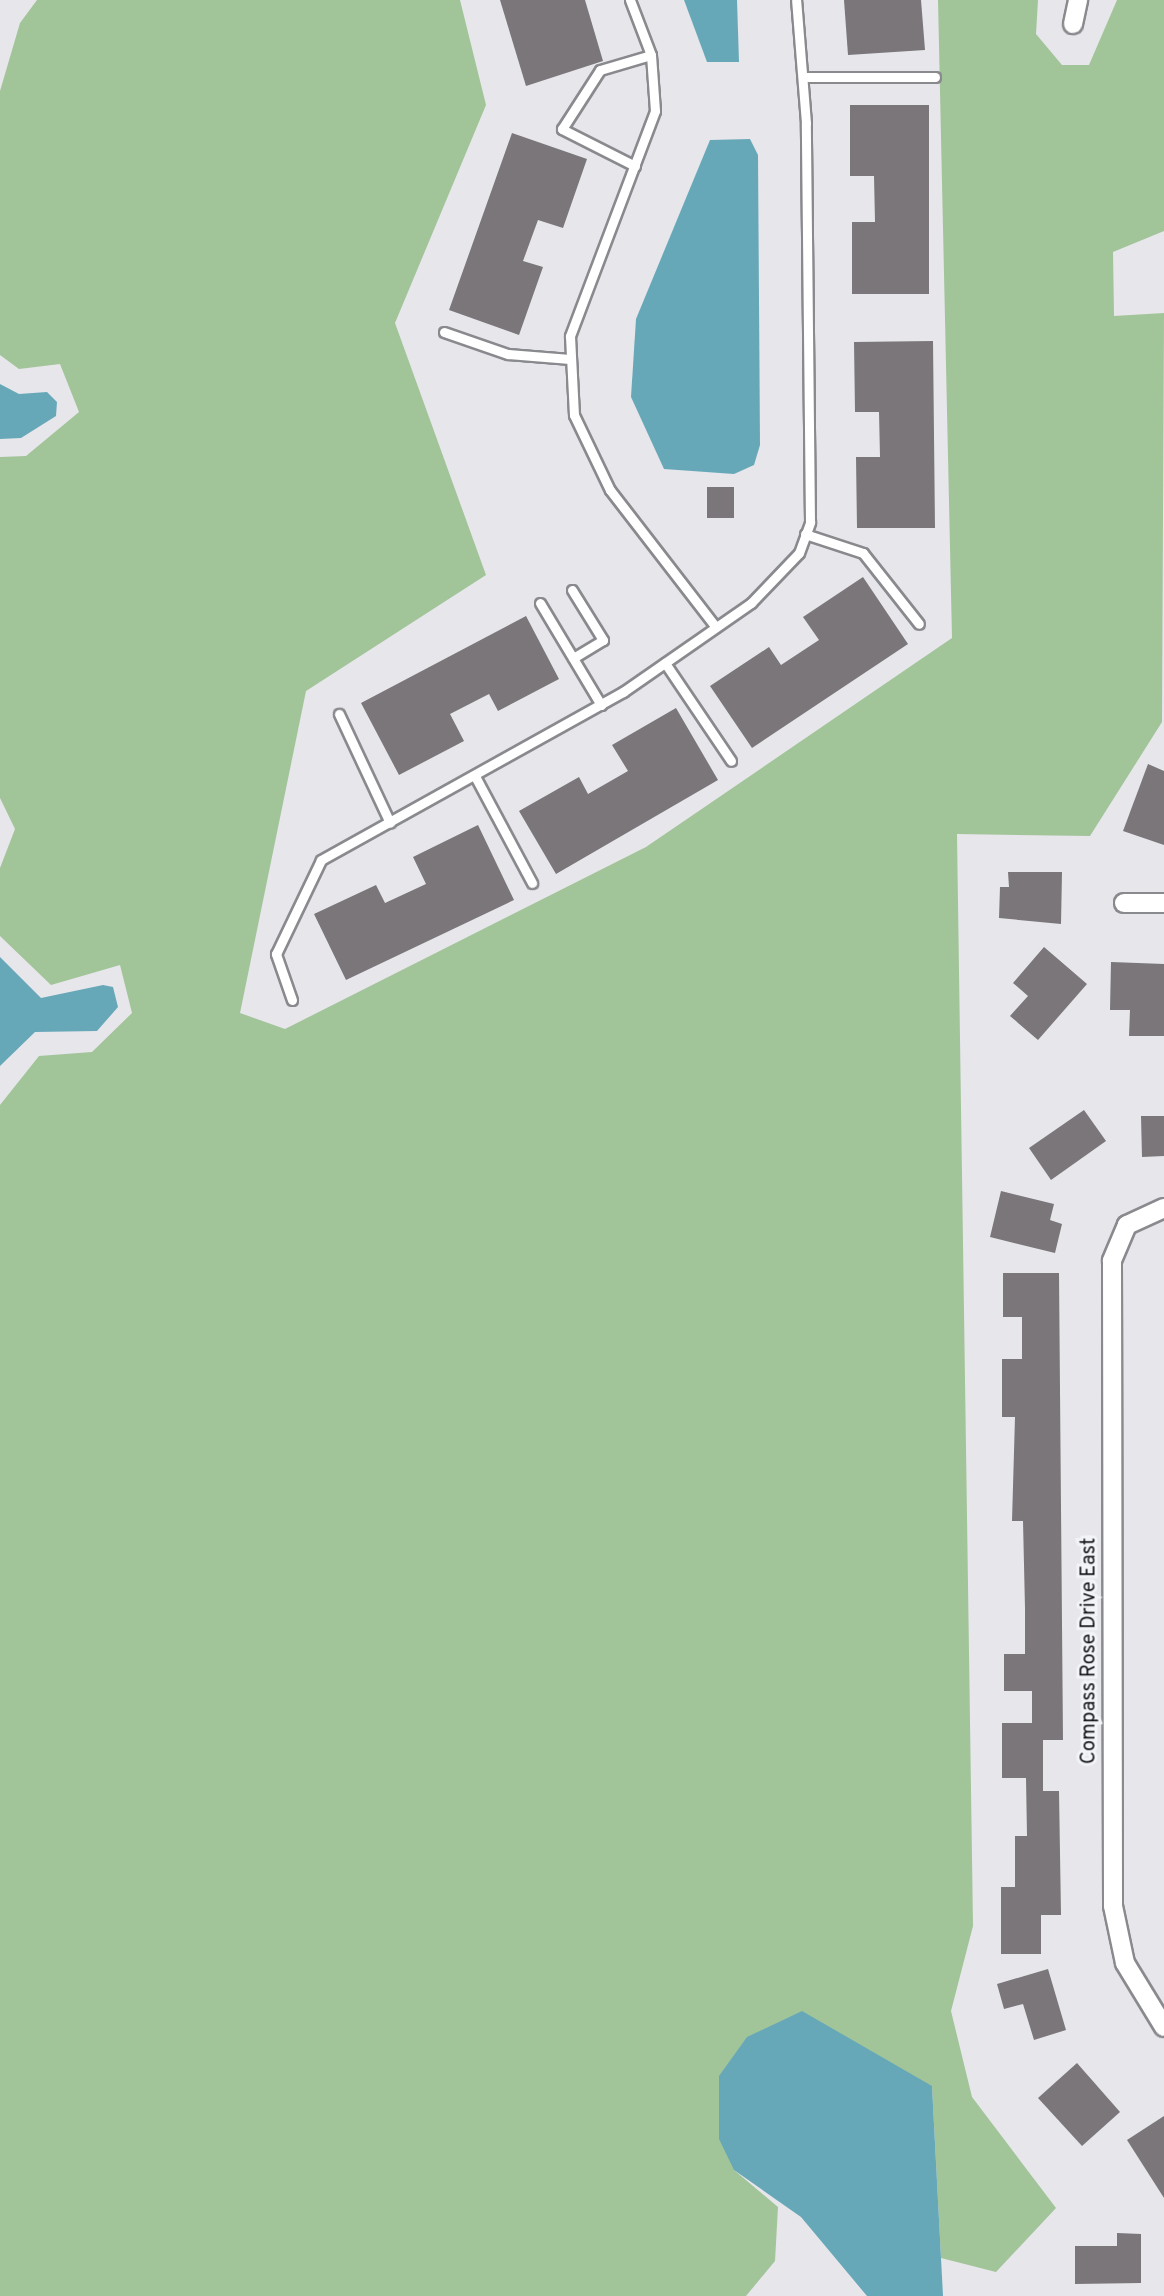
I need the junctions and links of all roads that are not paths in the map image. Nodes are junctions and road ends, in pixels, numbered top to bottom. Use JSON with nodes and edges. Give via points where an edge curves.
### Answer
{"nodes":[{"id":1,"x":630,"y":0,"type":"edge"},
{"id":2,"x":796,"y":0,"type":"edge"},
{"id":3,"x":1078,"y":0,"type":"edge"},
{"id":4,"x":1073,"y":24,"type":"dead end"},
{"id":5,"x":651,"y":55,"type":"junction"},
{"id":6,"x":803,"y":77,"type":"junction"},
{"id":7,"x":935,"y":77,"type":"dead end"},
{"id":8,"x":635,"y":166,"type":"junction"},
{"id":9,"x":444,"y":332,"type":"dead end"},
{"id":10,"x":570,"y":359,"type":"junction"},
{"id":11,"x":805,"y":534,"type":"junction"},
{"id":12,"x":572,"y":590,"type":"dead end"},
{"id":13,"x":540,"y":603,"type":"dead end"},
{"id":14,"x":919,"y":624,"type":"dead end"},
{"id":15,"x":716,"y":627,"type":"junction"},
{"id":16,"x":573,"y":658,"type":"junction"},
{"id":17,"x":665,"y":663,"type":"junction"},
{"id":18,"x":601,"y":705,"type":"junction"},
{"id":19,"x":339,"y":714,"type":"dead end"},
{"id":20,"x":731,"y":761,"type":"dead end"},
{"id":21,"x":476,"y":778,"type":"junction"},
{"id":22,"x":390,"y":823,"type":"junction"},
{"id":23,"x":532,"y":883,"type":"dead end"},
{"id":24,"x":1124,"y":903,"type":"dead end"},
{"id":25,"x":1164,"y":903,"type":"edge"},
{"id":26,"x":292,"y":1000,"type":"dead end"},
{"id":27,"x":1164,"y":1208,"type":"edge"},
{"id":28,"x":1164,"y":2027,"type":"edge"}],
"edges":[{"from":1,"to":5,"type":"lane"},
{"from":2,"to":6,"type":"lane"},
{"from":3,"to":4,"type":"street"},
{"from":5,"to":8,"type":"lane","via":[[655,111]]},
{"from":5,"to":8,"type":"lane","via":[[600,70],[562,129]]},
{"from":6,"to":7,"type":"lane"},
{"from":6,"to":11,"type":"lane"},
{"from":8,"to":10,"type":"lane","via":[[579,304]]},
{"from":9,"to":10,"type":"lane","via":[[508,354]]},
{"from":10,"to":15,"type":"lane","via":[[574,415],[588,451]]},
{"from":11,"to":14,"type":"lane","via":[[863,553]]},
{"from":11,"to":15,"type":"lane","via":[[772,585]]},
{"from":12,"to":16,"type":"lane","via":[[603,640]]},
{"from":13,"to":16,"type":"lane"},
{"from":15,"to":17,"type":"lane"},
{"from":16,"to":18,"type":"lane"},
{"from":17,"to":18,"type":"lane"},
{"from":17,"to":20,"type":"lane"},
{"from":18,"to":21,"type":"lane"},
{"from":19,"to":22,"type":"lane"},
{"from":21,"to":22,"type":"lane"},
{"from":21,"to":23,"type":"lane"},
{"from":22,"to":26,"type":"lane","via":[[321,860],[305,882],[276,954]]},
{"from":24,"to":25,"type":"street"},
{"from":27,"to":28,"type":"street","name":"Compass Rose Drive East","via":[[1127,1225],[1112,1261],[1113,1906],[1125,1963]]}]}
